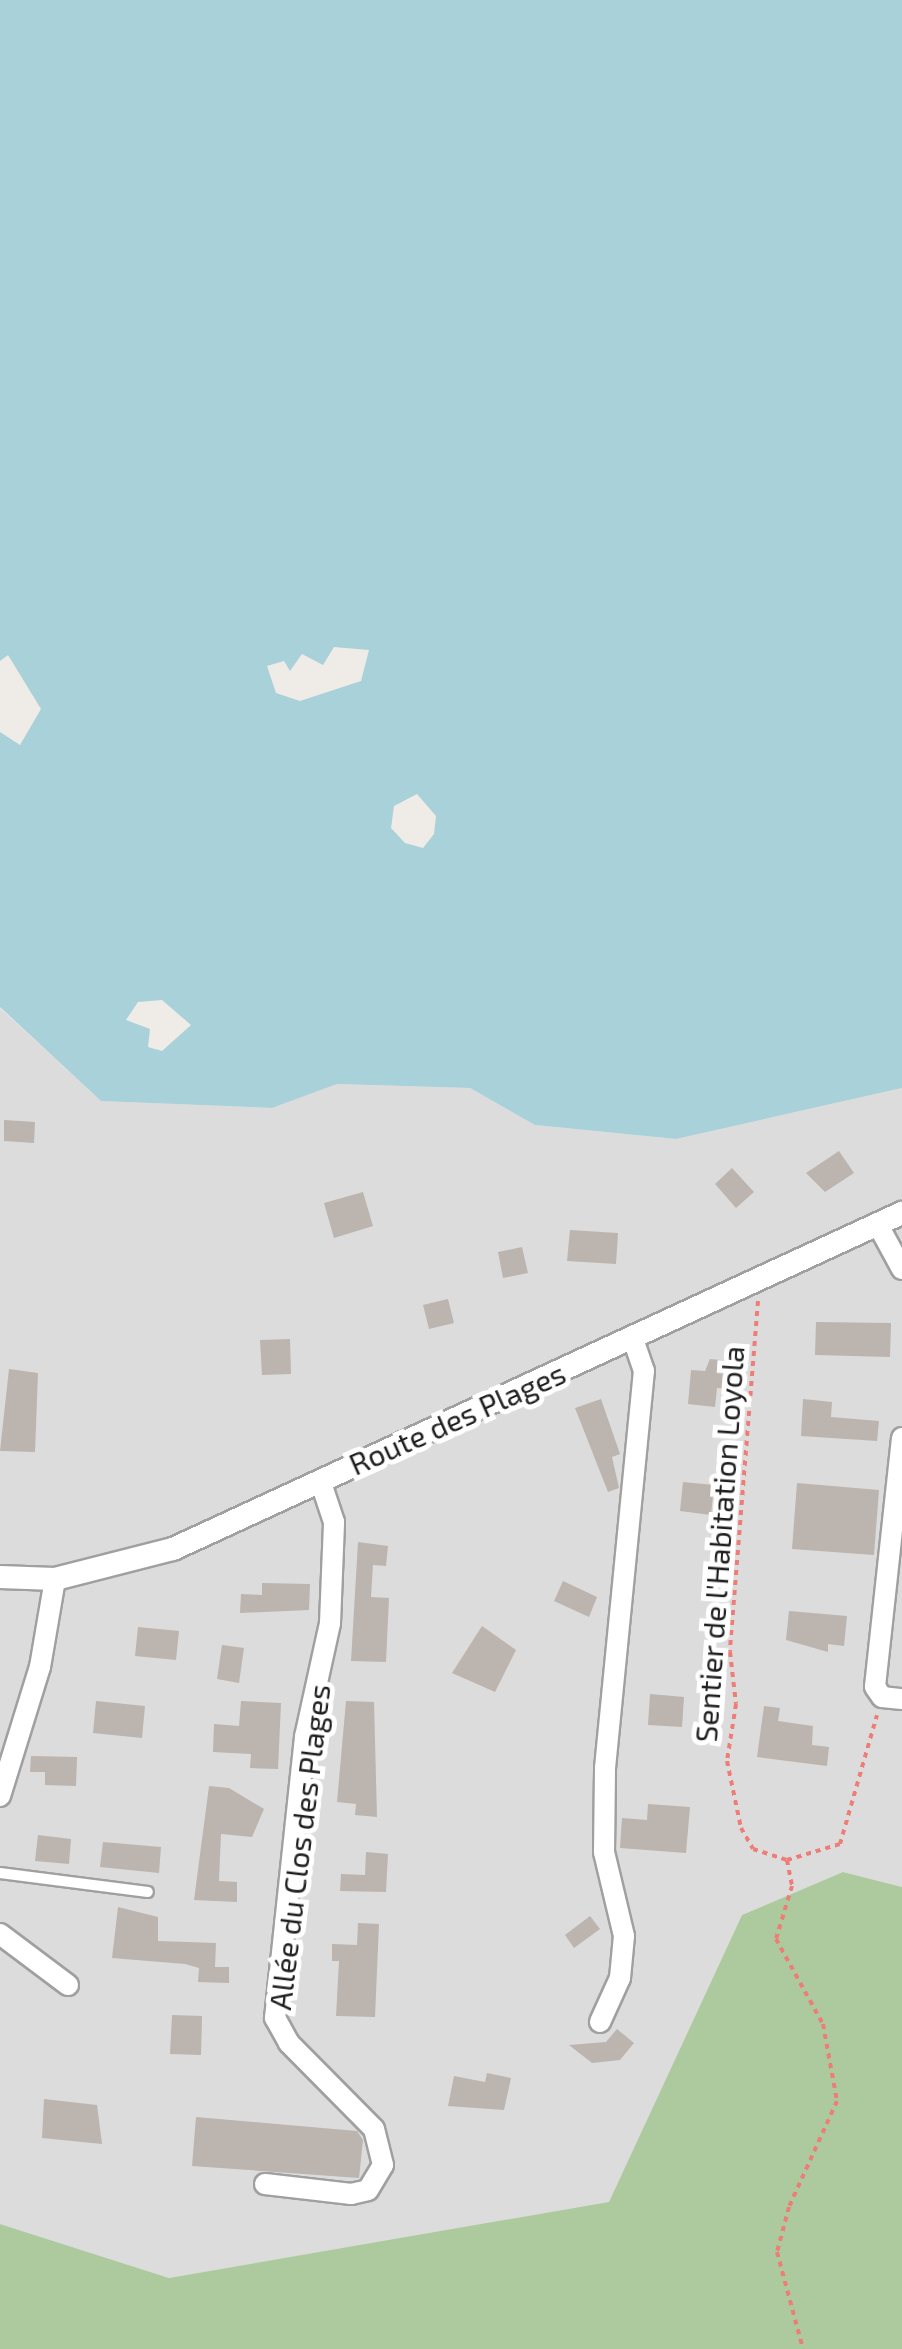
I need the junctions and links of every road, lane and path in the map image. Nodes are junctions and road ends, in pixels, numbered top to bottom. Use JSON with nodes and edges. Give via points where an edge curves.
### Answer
{"nodes":[{"id":1,"x":902,"y":1213,"type":"edge"},
{"id":2,"x":878,"y":1225,"type":"junction"},
{"id":3,"x":902,"y":1269,"type":"edge"},
{"id":4,"x":759,"y":1282,"type":"junction"},
{"id":5,"x":633,"y":1339,"type":"junction"},
{"id":6,"x":902,"y":1438,"type":"edge"},
{"id":7,"x":320,"y":1480,"type":"junction"},
{"id":8,"x":0,"y":1578,"type":"edge"},
{"id":9,"x":54,"y":1579,"type":"junction"},
{"id":10,"x":892,"y":1698,"type":"edge"},
{"id":11,"x":0,"y":1796,"type":"edge"},
{"id":12,"x":787,"y":1860,"type":"junction"},
{"id":13,"x":0,"y":1873,"type":"edge"},
{"id":14,"x":148,"y":1892,"type":"dead end"},
{"id":15,"x":0,"y":1934,"type":"edge"},
{"id":16,"x":68,"y":1984,"type":"dead end"},
{"id":17,"x":600,"y":2022,"type":"dead end"},
{"id":18,"x":265,"y":2184,"type":"dead end"},
{"id":19,"x":803,"y":2349,"type":"edge"}],
"edges":[{"from":1,"to":2,"type":"street","name":"Route des Plages"},
{"from":2,"to":3,"type":"street"},
{"from":2,"to":4,"type":"street","name":"Route des Plages"},
{"from":4,"to":5,"type":"street","name":"Route des Plages"},
{"from":4,"to":12,"type":"path","name":"Sentier de l'Habitation Loyola","via":[[730,1652],[736,1704],[727,1761],[741,1828],[753,1849]]},
{"from":5,"to":7,"type":"street","name":"Route des Plages"},
{"from":5,"to":17,"type":"street","via":[[644,1372],[604,1768],[604,1852],[624,1936],[620,1978]]},
{"from":6,"to":10,"type":"street","via":[[875,1687]]},
{"from":7,"to":9,"type":"street","name":"Route des Plages","via":[[173,1549]]},
{"from":7,"to":18,"type":"street","name":"Allée du Clos des Plages","via":[[334,1522],[330,1623],[305,1737],[275,2018],[289,2043],[374,2129],[383,2166],[368,2190],[351,2194]]},
{"from":8,"to":9,"type":"street","name":"Route des Plages"},
{"from":9,"to":11,"type":"street","via":[[40,1668]]},
{"from":10,"to":12,"type":"path","via":[[840,1844]]},
{"from":12,"to":19,"type":"path","via":[[792,1886],[776,1938],[823,2024],[837,2101],[789,2207],[778,2252]]},
{"from":13,"to":14,"type":"lane"},
{"from":15,"to":16,"type":"street"}]}
